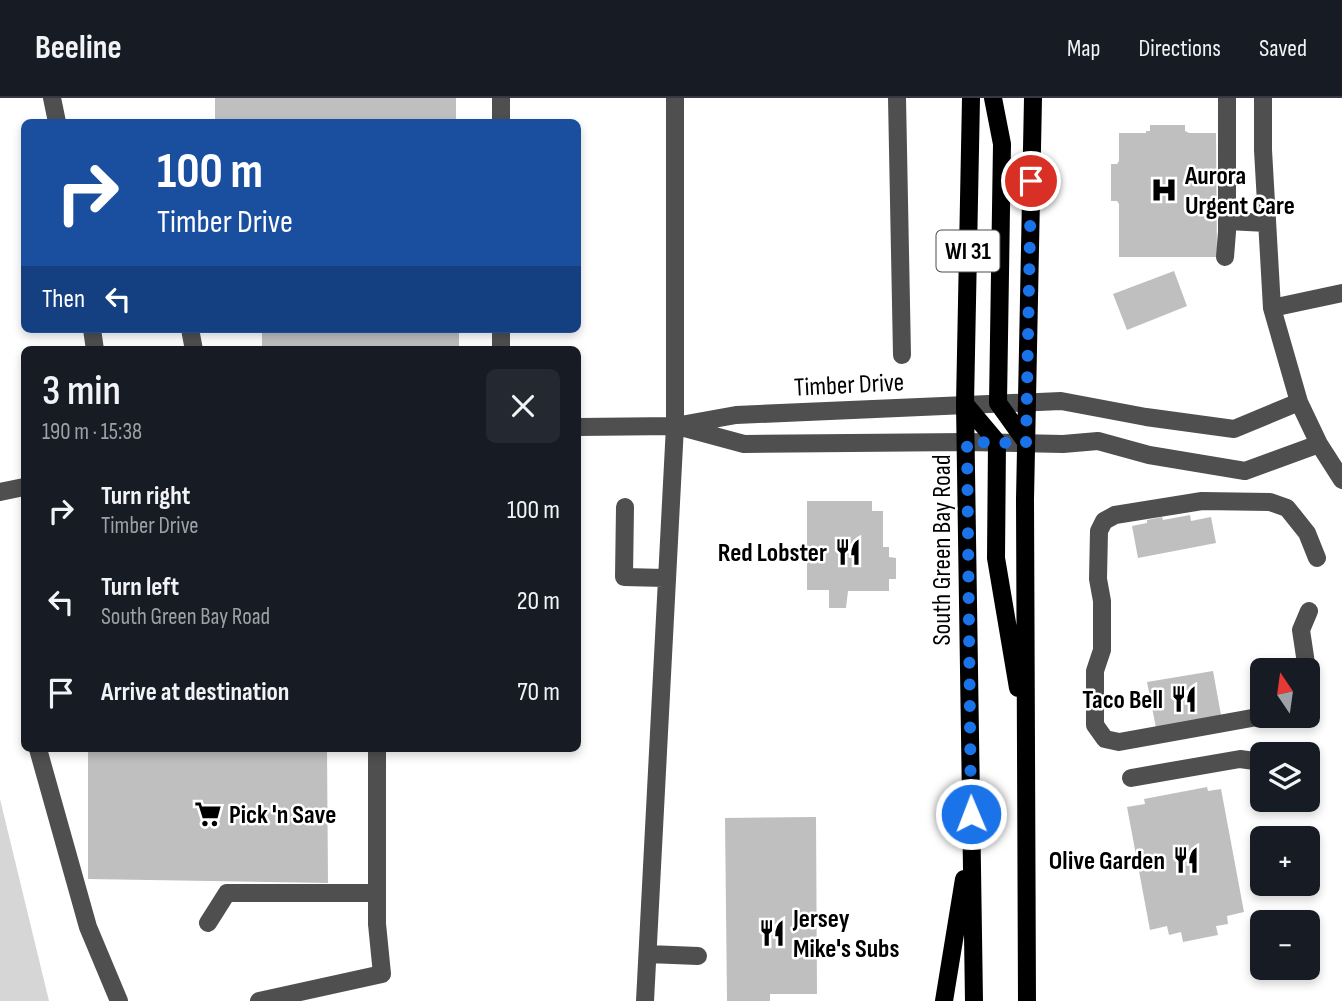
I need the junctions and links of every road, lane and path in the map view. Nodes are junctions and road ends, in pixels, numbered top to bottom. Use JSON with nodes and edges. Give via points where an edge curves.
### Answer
{"nodes":[{"id":1,"x":52,"y":98,"type":"edge"},
{"id":2,"x":501,"y":98,"type":"edge"},
{"id":3,"x":675,"y":98,"type":"edge"},
{"id":4,"x":897,"y":98,"type":"edge"},
{"id":5,"x":971,"y":98,"type":"edge"},
{"id":6,"x":993,"y":98,"type":"edge"},
{"id":7,"x":1033,"y":98,"type":"edge"},
{"id":8,"x":1227,"y":98,"type":"edge"},
{"id":9,"x":1263,"y":98,"type":"edge"},
{"id":10,"x":56,"y":119,"type":"edge"},
{"id":11,"x":501,"y":119,"type":"edge"},
{"id":12,"x":1227,"y":221,"type":"junction"},
{"id":13,"x":1267,"y":223,"type":"junction"},
{"id":14,"x":1225,"y":257,"type":"dead end"},
{"id":15,"x":1342,"y":293,"type":"edge"},
{"id":16,"x":1272,"y":308,"type":"junction"},
{"id":17,"x":902,"y":355,"type":"dead end"},
{"id":18,"x":1299,"y":402,"type":"junction"},
{"id":19,"x":998,"y":403,"type":"junction"},
{"id":20,"x":1028,"y":403,"type":"junction"},
{"id":21,"x":965,"y":404,"type":"junction"},
{"id":22,"x":675,"y":425,"type":"junction"},
{"id":23,"x":581,"y":428,"type":"edge"},
{"id":24,"x":967,"y":442,"type":"junction"},
{"id":25,"x":997,"y":442,"type":"junction"},
{"id":26,"x":1026,"y":443,"type":"junction"},
{"id":27,"x":1319,"y":444,"type":"junction"},
{"id":28,"x":1342,"y":480,"type":"edge"},
{"id":29,"x":21,"y":488,"type":"edge"},
{"id":30,"x":0,"y":492,"type":"edge"},
{"id":31,"x":625,"y":507,"type":"dead end"},
{"id":32,"x":1317,"y":558,"type":"dead end"},
{"id":33,"x":665,"y":578,"type":"junction"},
{"id":34,"x":1309,"y":611,"type":"dead end"},
{"id":35,"x":1305,"y":658,"type":"edge"},
{"id":36,"x":1250,"y":718,"type":"edge"},
{"id":37,"x":1027,"y":740,"type":"junction"},
{"id":38,"x":39,"y":752,"type":"edge"},
{"id":39,"x":377,"y":752,"type":"edge"},
{"id":40,"x":1250,"y":760,"type":"edge"},
{"id":41,"x":1131,"y":778,"type":"dead end"},
{"id":42,"x":971,"y":838,"type":"junction"},
{"id":43,"x":377,"y":893,"type":"junction"},
{"id":44,"x":208,"y":923,"type":"dead end"},
{"id":45,"x":648,"y":954,"type":"junction"},
{"id":46,"x":698,"y":956,"type":"dead end"},
{"id":47,"x":119,"y":1001,"type":"edge"},
{"id":48,"x":259,"y":1001,"type":"edge"},
{"id":49,"x":645,"y":1001,"type":"edge"},
{"id":50,"x":944,"y":1001,"type":"edge"},
{"id":51,"x":974,"y":1001,"type":"edge"},
{"id":52,"x":1027,"y":1001,"type":"edge"}],
"edges":[{"from":1,"to":10,"type":"street"},
{"from":2,"to":11,"type":"street"},
{"from":3,"to":22,"type":"street"},
{"from":4,"to":17,"type":"street"},
{"from":5,"to":21,"type":"main road","name":"South Green Bay Road","number":"WI 31"},
{"from":6,"to":19,"type":"main road","via":[[1002,144]]},
{"from":7,"to":20,"type":"main road","number":"WI 31"},
{"from":8,"to":12,"type":"street"},
{"from":9,"to":13,"type":"street"},
{"from":12,"to":13,"type":"street"},
{"from":12,"to":14,"type":"street"},
{"from":13,"to":16,"type":"street"},
{"from":15,"to":16,"type":"street"},
{"from":16,"to":18,"type":"street"},
{"from":18,"to":20,"type":"street","name":"Timber Drive","via":[[1234,429],[1061,401]]},
{"from":18,"to":27,"type":"street"},
{"from":19,"to":20,"type":"street","name":"Timber Drive"},
{"from":19,"to":21,"type":"street","name":"Timber Drive"},
{"from":19,"to":26,"type":"main road"},
{"from":20,"to":26,"type":"main road","number":"WI 31"},
{"from":21,"to":22,"type":"street","name":"Timber Drive","via":[[736,415]]},
{"from":21,"to":24,"type":"main road","name":"South Green Bay Road","number":"WI 31"},
{"from":21,"to":25,"type":"main road"},
{"from":22,"to":23,"type":"street","name":"Timber Drive"},
{"from":22,"to":24,"type":"street","name":"Timber Drive","via":[[744,444]]},
{"from":22,"to":33,"type":"street"},
{"from":24,"to":25,"type":"street","name":"Timber Drive"},
{"from":24,"to":42,"type":"main road","name":"South Green Bay Road","number":"WI 31"},
{"from":25,"to":26,"type":"street","name":"Timber Drive"},
{"from":25,"to":37,"type":"main road","via":[[996,558]]},
{"from":26,"to":27,"type":"street","name":"Timber Drive","via":[[1098,441],[1149,455],[1245,471]]},
{"from":26,"to":37,"type":"main road","number":"WI 31"},
{"from":27,"to":28,"type":"street"},
{"from":29,"to":30,"type":"street"},
{"from":31,"to":33,"type":"street","via":[[624,577]]},
{"from":32,"to":36,"type":"street","via":[[1307,533],[1287,508],[1270,502],[1202,501],[1115,516],[1104,521],[1099,531],[1102,650],[1095,671],[1095,725],[1105,739],[1119,742]]},
{"from":33,"to":45,"type":"street"},
{"from":34,"to":35,"type":"street","via":[[1301,630]]},
{"from":37,"to":52,"type":"main road","number":"WI 31"},
{"from":38,"to":47,"type":"street","via":[[88,927]]},
{"from":39,"to":43,"type":"street"},
{"from":40,"to":41,"type":"street"},
{"from":42,"to":50,"type":"main road"},
{"from":42,"to":51,"type":"main road","name":"South Green Bay Road","number":"WI 31"},
{"from":43,"to":44,"type":"street","via":[[227,893]]},
{"from":43,"to":48,"type":"street","via":[[382,974]]},
{"from":45,"to":46,"type":"street"},
{"from":45,"to":49,"type":"street"}]}
